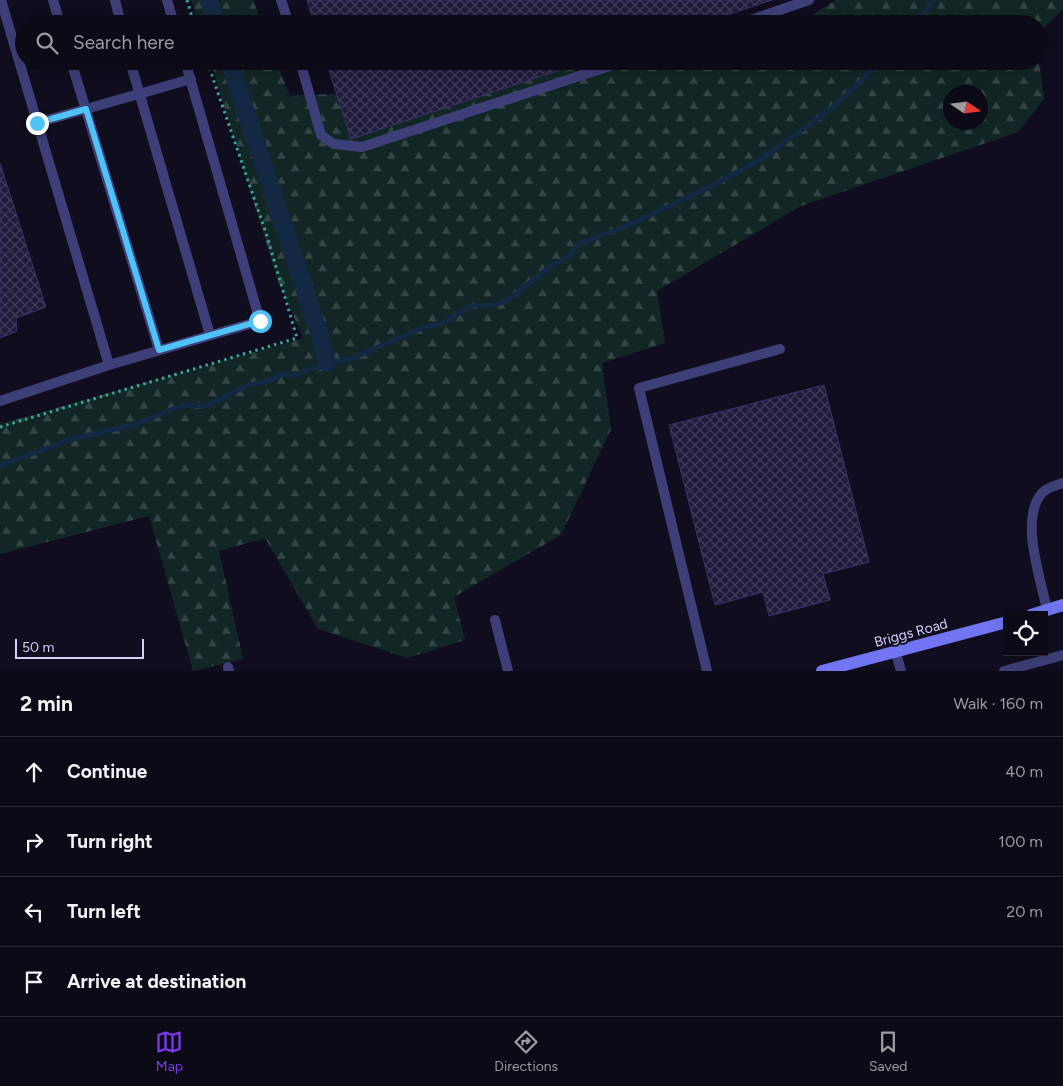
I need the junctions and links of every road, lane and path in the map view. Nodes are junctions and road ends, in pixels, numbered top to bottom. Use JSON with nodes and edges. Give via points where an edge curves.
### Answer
{"nodes":[{"id":1,"x":1,"y":0,"type":"edge"},
{"id":2,"x":53,"y":0,"type":"edge"},
{"id":3,"x":115,"y":0,"type":"edge"},
{"id":4,"x":167,"y":0,"type":"edge"},
{"id":5,"x":187,"y":0,"type":"edge"},
{"id":6,"x":281,"y":0,"type":"edge"},
{"id":7,"x":809,"y":0,"type":"edge"},
{"id":8,"x":57,"y":15,"type":"edge"},
{"id":9,"x":119,"y":15,"type":"edge"},
{"id":10,"x":171,"y":15,"type":"edge"},
{"id":11,"x":191,"y":15,"type":"edge"},
{"id":12,"x":286,"y":15,"type":"edge"},
{"id":13,"x":765,"y":15,"type":"edge"},
{"id":14,"x":15,"y":48,"type":"edge"},
{"id":15,"x":21,"y":70,"type":"edge"},
{"id":16,"x":75,"y":70,"type":"edge"},
{"id":17,"x":132,"y":70,"type":"edge"},
{"id":18,"x":188,"y":70,"type":"edge"},
{"id":19,"x":303,"y":70,"type":"edge"},
{"id":20,"x":597,"y":70,"type":"edge"},
{"id":21,"x":191,"y":80,"type":"junction"},
{"id":22,"x":138,"y":93,"type":"junction"},
{"id":23,"x":86,"y":109,"type":"junction"},
{"id":24,"x":37,"y":123,"type":"junction"},
{"id":25,"x":210,"y":335,"type":"junction"},
{"id":26,"x":780,"y":349,"type":"dead end"},
{"id":27,"x":159,"y":350,"type":"junction"},
{"id":28,"x":109,"y":364,"type":"junction"},
{"id":29,"x":0,"y":401,"type":"edge"},
{"id":30,"x":1063,"y":483,"type":"edge"},
{"id":31,"x":1063,"y":605,"type":"edge"},
{"id":32,"x":1047,"y":610,"type":"junction"},
{"id":33,"x":1044,"y":611,"type":"edge"},
{"id":34,"x":495,"y":620,"type":"dead end"},
{"id":35,"x":1003,"y":623,"type":"edge"},
{"id":36,"x":896,"y":653,"type":"junction"},
{"id":37,"x":1063,"y":655,"type":"edge"},
{"id":38,"x":508,"y":671,"type":"edge"},
{"id":39,"x":707,"y":671,"type":"edge"},
{"id":40,"x":822,"y":671,"type":"edge"},
{"id":41,"x":901,"y":671,"type":"edge"},
{"id":42,"x":1004,"y":671,"type":"edge"}],
"edges":[{"from":1,"to":14,"type":"lane"},
{"from":2,"to":8,"type":"lane"},
{"from":3,"to":9,"type":"lane"},
{"from":4,"to":10,"type":"lane"},
{"from":5,"to":11,"type":"path"},
{"from":6,"to":12,"type":"lane"},
{"from":7,"to":13,"type":"lane"},
{"from":15,"to":24,"type":"lane"},
{"from":16,"to":23,"type":"lane"},
{"from":17,"to":22,"type":"lane"},
{"from":18,"to":21,"type":"lane"},
{"from":19,"to":20,"type":"lane","via":[[321,135],[334,144],[362,147]]},
{"from":21,"to":22,"type":"lane"},
{"from":21,"to":25,"type":"lane","via":[[260,321]]},
{"from":22,"to":23,"type":"lane"},
{"from":22,"to":25,"type":"lane"},
{"from":23,"to":24,"type":"lane"},
{"from":23,"to":27,"type":"lane"},
{"from":24,"to":28,"type":"lane"},
{"from":25,"to":27,"type":"lane"},
{"from":26,"to":39,"type":"lane","via":[[639,388]]},
{"from":27,"to":28,"type":"lane"},
{"from":28,"to":29,"type":"lane"},
{"from":30,"to":32,"type":"lane","via":[[1042,492],[1034,509],[1030,530]]},
{"from":31,"to":32,"type":"street"},
{"from":32,"to":33,"type":"street"},
{"from":34,"to":38,"type":"lane"},
{"from":35,"to":36,"type":"street","name":"Briggs Road"},
{"from":36,"to":40,"type":"street","name":"Briggs Road"},
{"from":36,"to":41,"type":"lane"},
{"from":37,"to":42,"type":"lane"}]}
